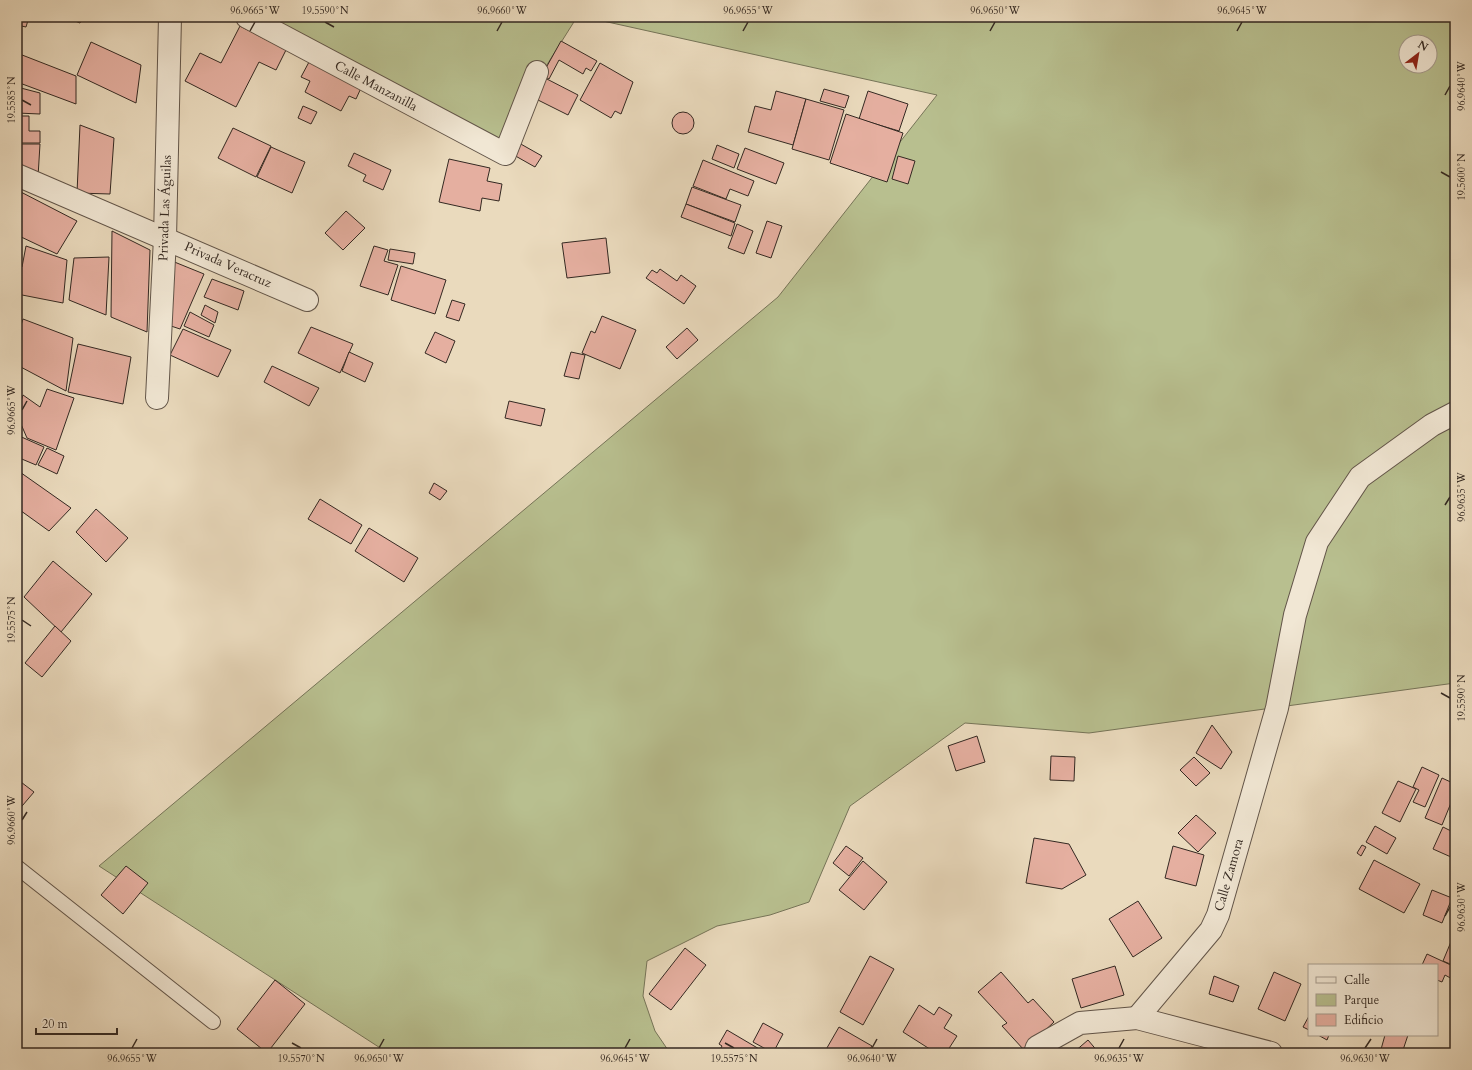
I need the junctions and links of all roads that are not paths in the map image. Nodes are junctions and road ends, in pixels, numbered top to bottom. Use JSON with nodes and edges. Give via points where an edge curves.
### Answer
{"nodes":[{"id":1,"x":170,"y":17,"type":"edge"},
{"id":2,"x":247,"y":17,"type":"edge"},
{"id":3,"x":537,"y":72,"type":"dead end"},
{"id":4,"x":17,"y":175,"type":"edge"},
{"id":5,"x":165,"y":238,"type":"junction"},
{"id":6,"x":307,"y":300,"type":"dead end"},
{"id":7,"x":157,"y":398,"type":"dead end"},
{"id":8,"x":1455,"y":413,"type":"edge"},
{"id":9,"x":17,"y":868,"type":"edge"},
{"id":10,"x":1137,"y":1018,"type":"junction"},
{"id":11,"x":213,"y":1022,"type":"dead end"},
{"id":12,"x":1035,"y":1053,"type":"edge"},
{"id":13,"x":1271,"y":1053,"type":"edge"}],
"edges":[{"from":1,"to":5,"type":"street","name":"Privada Las Águilas"},
{"from":2,"to":3,"type":"street","name":"Calle Manzanilla","via":[[505,154]]},
{"from":4,"to":5,"type":"street","name":"Privada Veracruz"},
{"from":5,"to":6,"type":"street","name":"Privada Veracruz"},
{"from":5,"to":7,"type":"street","name":"Privada Las Águilas"},
{"from":8,"to":10,"type":"street","name":"Calle Zamora","via":[[1432,425],[1360,477],[1317,542],[1295,615],[1277,708],[1218,915],[1211,930]]},
{"from":9,"to":11,"type":"lane"},
{"from":10,"to":12,"type":"street","via":[[1080,1023],[1037,1047]]},
{"from":10,"to":13,"type":"street"}]}
